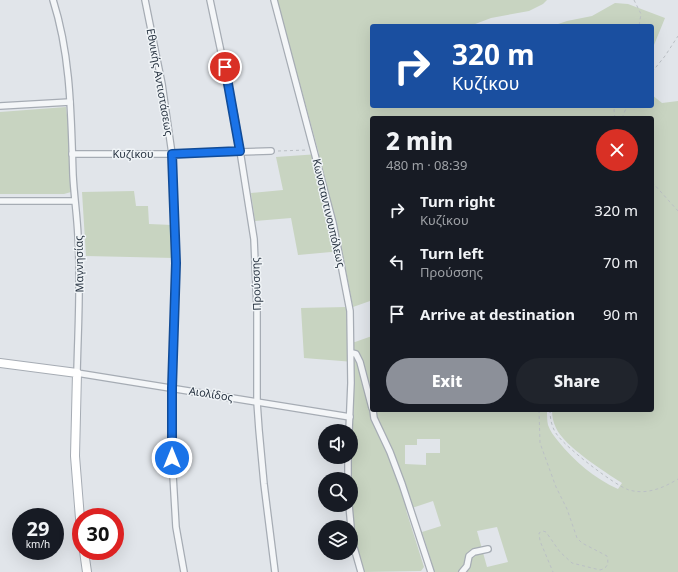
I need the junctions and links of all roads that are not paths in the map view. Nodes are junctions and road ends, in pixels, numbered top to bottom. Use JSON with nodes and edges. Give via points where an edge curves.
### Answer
{"nodes":[{"id":1,"x":53,"y":0,"type":"edge"},
{"id":2,"x":146,"y":0,"type":"edge"},
{"id":3,"x":210,"y":0,"type":"edge"},
{"id":4,"x":274,"y":0,"type":"edge"},
{"id":5,"x":70,"y":102,"type":"junction"},
{"id":6,"x":0,"y":106,"type":"edge"},
{"id":7,"x":240,"y":151,"type":"junction"},
{"id":8,"x":271,"y":151,"type":"road end"},
{"id":9,"x":72,"y":154,"type":"junction"},
{"id":10,"x":172,"y":154,"type":"junction"},
{"id":11,"x":0,"y":201,"type":"edge"},
{"id":12,"x":74,"y":201,"type":"junction"},
{"id":13,"x":352,"y":353,"type":"junction"},
{"id":14,"x":0,"y":363,"type":"edge"},
{"id":15,"x":77,"y":373,"type":"junction"},
{"id":16,"x":172,"y":388,"type":"junction"},
{"id":17,"x":370,"y":401,"type":"edge"},
{"id":18,"x":257,"y":402,"type":"junction"},
{"id":19,"x":373,"y":412,"type":"edge"},
{"id":20,"x":350,"y":416,"type":"junction"},
{"id":21,"x":349,"y":424,"type":"edge"},
{"id":22,"x":80,"y":508,"type":"edge"},
{"id":23,"x":488,"y":548,"type":"dead end"},
{"id":24,"x":85,"y":560,"type":"edge"},
{"id":25,"x":358,"y":560,"type":"edge"},
{"id":26,"x":87,"y":572,"type":"edge"},
{"id":27,"x":184,"y":572,"type":"edge"},
{"id":28,"x":275,"y":572,"type":"edge"},
{"id":29,"x":362,"y":572,"type":"edge"},
{"id":30,"x":430,"y":572,"type":"edge"},
{"id":31,"x":462,"y":572,"type":"edge"}],
"edges":[{"from":1,"to":5,"type":"street","name":"Μαγνησίας","via":[[59,16],[65,50]]},
{"from":2,"to":10,"type":"street","name":"Εθνικής Αντιστάσεως"},
{"from":3,"to":7,"type":"street","name":"Προύσσης"},
{"from":4,"to":13,"type":"street","name":"Κωνσταντινουπόλεως","via":[[342,265],[350,311]]},
{"from":5,"to":6,"type":"street"},
{"from":5,"to":9,"type":"street","name":"Μαγνησίας"},
{"from":7,"to":8,"type":"street","name":"Κυζίκου"},
{"from":7,"to":10,"type":"street","name":"Κυζίκου"},
{"from":7,"to":18,"type":"street","name":"Προύσσης","via":[[255,252]]},
{"from":9,"to":10,"type":"street","name":"Κυζίκου"},
{"from":9,"to":12,"type":"street","name":"Μαγνησίας"},
{"from":10,"to":16,"type":"street","name":"Εθνικής Αντιστάσεως","via":[[176,263]]},
{"from":11,"to":12,"type":"street"},
{"from":12,"to":15,"type":"street","name":"Μαγνησίας","via":[[79,250]]},
{"from":13,"to":17,"type":"street","via":[[356,354],[360,362]]},
{"from":13,"to":20,"type":"street","name":"Κωνσταντινουπόλεως"},
{"from":14,"to":15,"type":"street","name":"Αιολίδος"},
{"from":15,"to":16,"type":"street","name":"Αιολίδος"},
{"from":15,"to":22,"type":"street","name":"Μαγνησίας","via":[[76,456]]},
{"from":16,"to":18,"type":"street","name":"Αιολίδος"},
{"from":16,"to":27,"type":"street","name":"Εθνικής Αντιστάσεως","via":[[172,458],[176,520]]},
{"from":18,"to":20,"type":"street","name":"Αιολίδος"},
{"from":18,"to":28,"type":"street","name":"Προύσσης","via":[[262,471]]},
{"from":19,"to":30,"type":"street","via":[[402,484]]},
{"from":20,"to":21,"type":"street","name":"Κωνσταντινουπόλεως"},
{"from":23,"to":31,"type":"street","via":[[469,556],[467,566]]},
{"from":24,"to":26,"type":"street"},
{"from":25,"to":29,"type":"street"}]}
